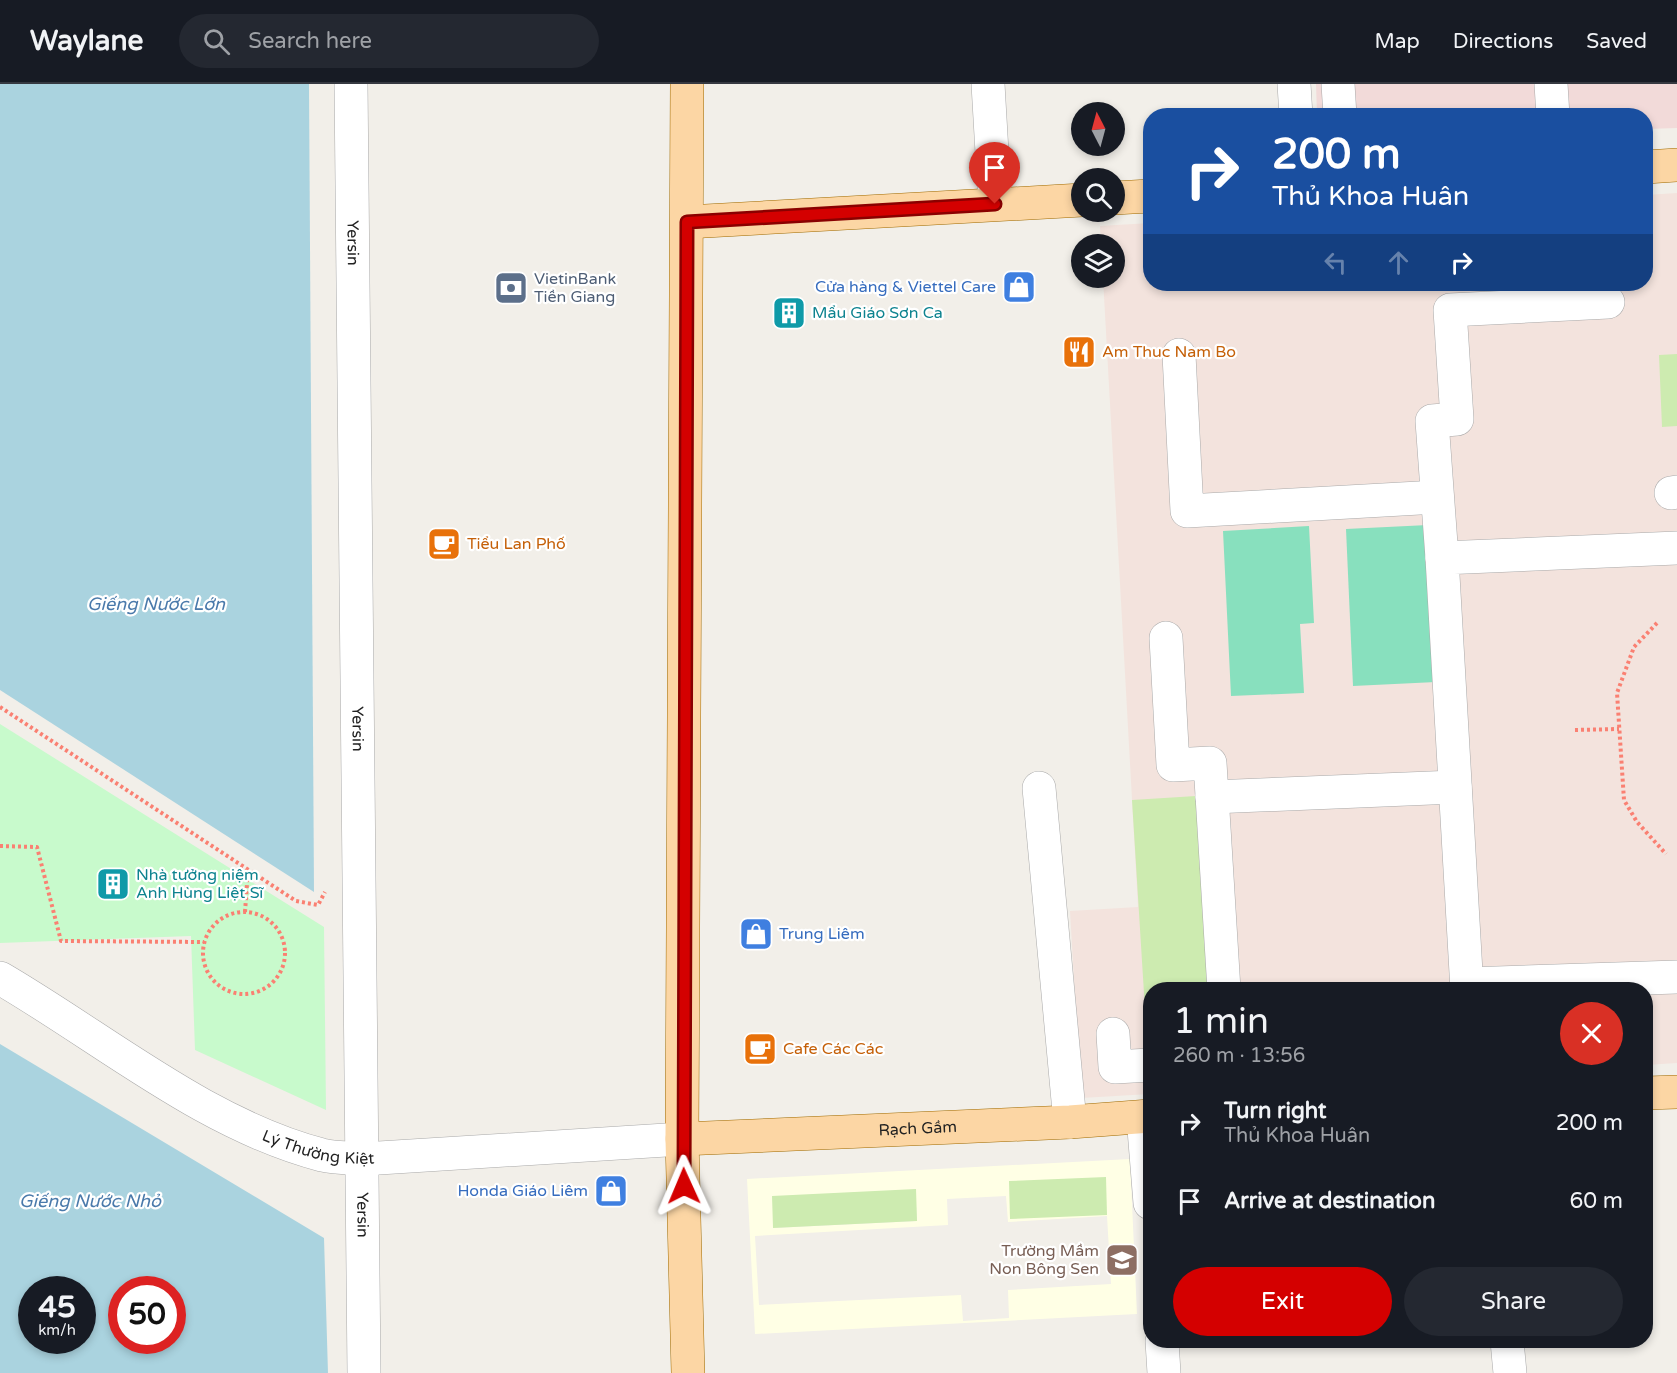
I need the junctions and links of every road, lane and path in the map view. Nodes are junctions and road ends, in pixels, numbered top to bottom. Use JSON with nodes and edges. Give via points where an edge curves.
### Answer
{"nodes":[{"id":1,"x":351,"y":84,"type":"edge"},
{"id":2,"x":687,"y":84,"type":"edge"},
{"id":3,"x":988,"y":84,"type":"edge"},
{"id":4,"x":1294,"y":84,"type":"edge"},
{"id":5,"x":1338,"y":84,"type":"edge"},
{"id":6,"x":1551,"y":84,"type":"edge"},
{"id":7,"x":1296,"y":108,"type":"edge"},
{"id":8,"x":1340,"y":108,"type":"edge"},
{"id":9,"x":1552,"y":108,"type":"edge"},
{"id":10,"x":1677,"y":165,"type":"edge"},
{"id":11,"x":1653,"y":167,"type":"edge"},
{"id":12,"x":1143,"y":196,"type":"edge"},
{"id":13,"x":1125,"y":197,"type":"edge"},
{"id":14,"x":1071,"y":201,"type":"edge"},
{"id":15,"x":995,"y":204,"type":"junction"},
{"id":16,"x":687,"y":222,"type":"junction"},
{"id":17,"x":1608,"y":302,"type":"dead end"},
{"id":18,"x":1179,"y":355,"type":"dead end"},
{"id":19,"x":1437,"y":497,"type":"junction"},
{"id":20,"x":1677,"y":548,"type":"edge"},
{"id":21,"x":1442,"y":558,"type":"junction"},
{"id":22,"x":1657,"y":623,"type":"dead end"},
{"id":23,"x":1166,"y":638,"type":"dead end"},
{"id":24,"x":0,"y":706,"type":"edge"},
{"id":25,"x":1620,"y":729,"type":"dead end"},
{"id":26,"x":1575,"y":730,"type":"dead end"},
{"id":27,"x":1455,"y":787,"type":"junction"},
{"id":28,"x":1039,"y":788,"type":"dead end"},
{"id":29,"x":1212,"y":797,"type":"junction"},
{"id":30,"x":0,"y":846,"type":"edge"},
{"id":31,"x":1666,"y":854,"type":"dead end"},
{"id":32,"x":248,"y":869,"type":"junction"},
{"id":33,"x":329,"y":885,"type":"dead end"},
{"id":34,"x":245,"y":912,"type":"junction"},
{"id":35,"x":204,"y":942,"type":"junction"},
{"id":36,"x":1677,"y":977,"type":"edge"},
{"id":37,"x":0,"y":978,"type":"edge"},
{"id":38,"x":1224,"y":982,"type":"edge"},
{"id":39,"x":1467,"y":982,"type":"edge"},
{"id":40,"x":1572,"y":982,"type":"edge"},
{"id":41,"x":1113,"y":1034,"type":"dead end"},
{"id":42,"x":1143,"y":1065,"type":"edge"},
{"id":43,"x":1677,"y":1092,"type":"edge"},
{"id":44,"x":1653,"y":1093,"type":"edge"},
{"id":45,"x":1143,"y":1117,"type":"edge"},
{"id":46,"x":1070,"y":1122,"type":"junction"},
{"id":47,"x":682,"y":1139,"type":"junction"},
{"id":48,"x":363,"y":1159,"type":"junction"},
{"id":49,"x":1162,"y":1348,"type":"edge"},
{"id":50,"x":1508,"y":1348,"type":"edge"},
{"id":51,"x":364,"y":1373,"type":"edge"},
{"id":52,"x":688,"y":1373,"type":"edge"},
{"id":53,"x":1164,"y":1373,"type":"edge"},
{"id":54,"x":1510,"y":1373,"type":"edge"}],
"edges":[{"from":1,"to":48,"type":"street","name":"Yersin"},
{"from":2,"to":16,"type":"main road"},
{"from":3,"to":15,"type":"street"},
{"from":4,"to":7,"type":"street"},
{"from":5,"to":8,"type":"street"},
{"from":6,"to":9,"type":"street"},
{"from":10,"to":11,"type":"main road"},
{"from":12,"to":13,"type":"main road"},
{"from":14,"to":15,"type":"main road"},
{"from":15,"to":16,"type":"main road"},
{"from":16,"to":47,"type":"main road"},
{"from":17,"to":19,"type":"street","via":[[1450,310],[1457,419],[1432,421]]},
{"from":18,"to":19,"type":"street","via":[[1187,511]]},
{"from":19,"to":21,"type":"street"},
{"from":20,"to":21,"type":"street"},
{"from":21,"to":27,"type":"street"},
{"from":22,"to":31,"type":"path","via":[[1634,647],[1617,693],[1624,800],[1637,822]]},
{"from":23,"to":29,"type":"street","via":[[1173,765],[1210,763]]},
{"from":24,"to":32,"type":"path"},
{"from":25,"to":26,"type":"path"},
{"from":27,"to":29,"type":"street"},
{"from":27,"to":39,"type":"street"},
{"from":28,"to":46,"type":"street"},
{"from":29,"to":38,"type":"street"},
{"from":30,"to":35,"type":"path","via":[[37,847],[61,940]]},
{"from":32,"to":33,"type":"path","via":[[296,901],[318,905]]},
{"from":32,"to":34,"type":"path"},
{"from":34,"to":35,"type":"path","via":[[219,920],[209,929]]},
{"from":34,"to":35,"type":"path","via":[[270,921],[284,944],[281,970],[268,985],[251,993],[224,989],[206,969],[202,956]]},
{"from":36,"to":40,"type":"street"},
{"from":37,"to":48,"type":"street","name":"Lý Thường Kiệt","via":[[187,1096],[261,1135],[324,1155]]},
{"from":41,"to":42,"type":"street","via":[[1115,1067]]},
{"from":43,"to":44,"type":"main road"},
{"from":45,"to":46,"type":"main road","name":"Rạch Gầm"},
{"from":46,"to":47,"type":"main road","name":"Rạch Gầm"},
{"from":47,"to":48,"type":"street","name":"Lý Thường Kiệt"},
{"from":47,"to":52,"type":"main road"},
{"from":48,"to":51,"type":"street","name":"Yersin"},
{"from":49,"to":53,"type":"street"},
{"from":50,"to":54,"type":"street"}]}
